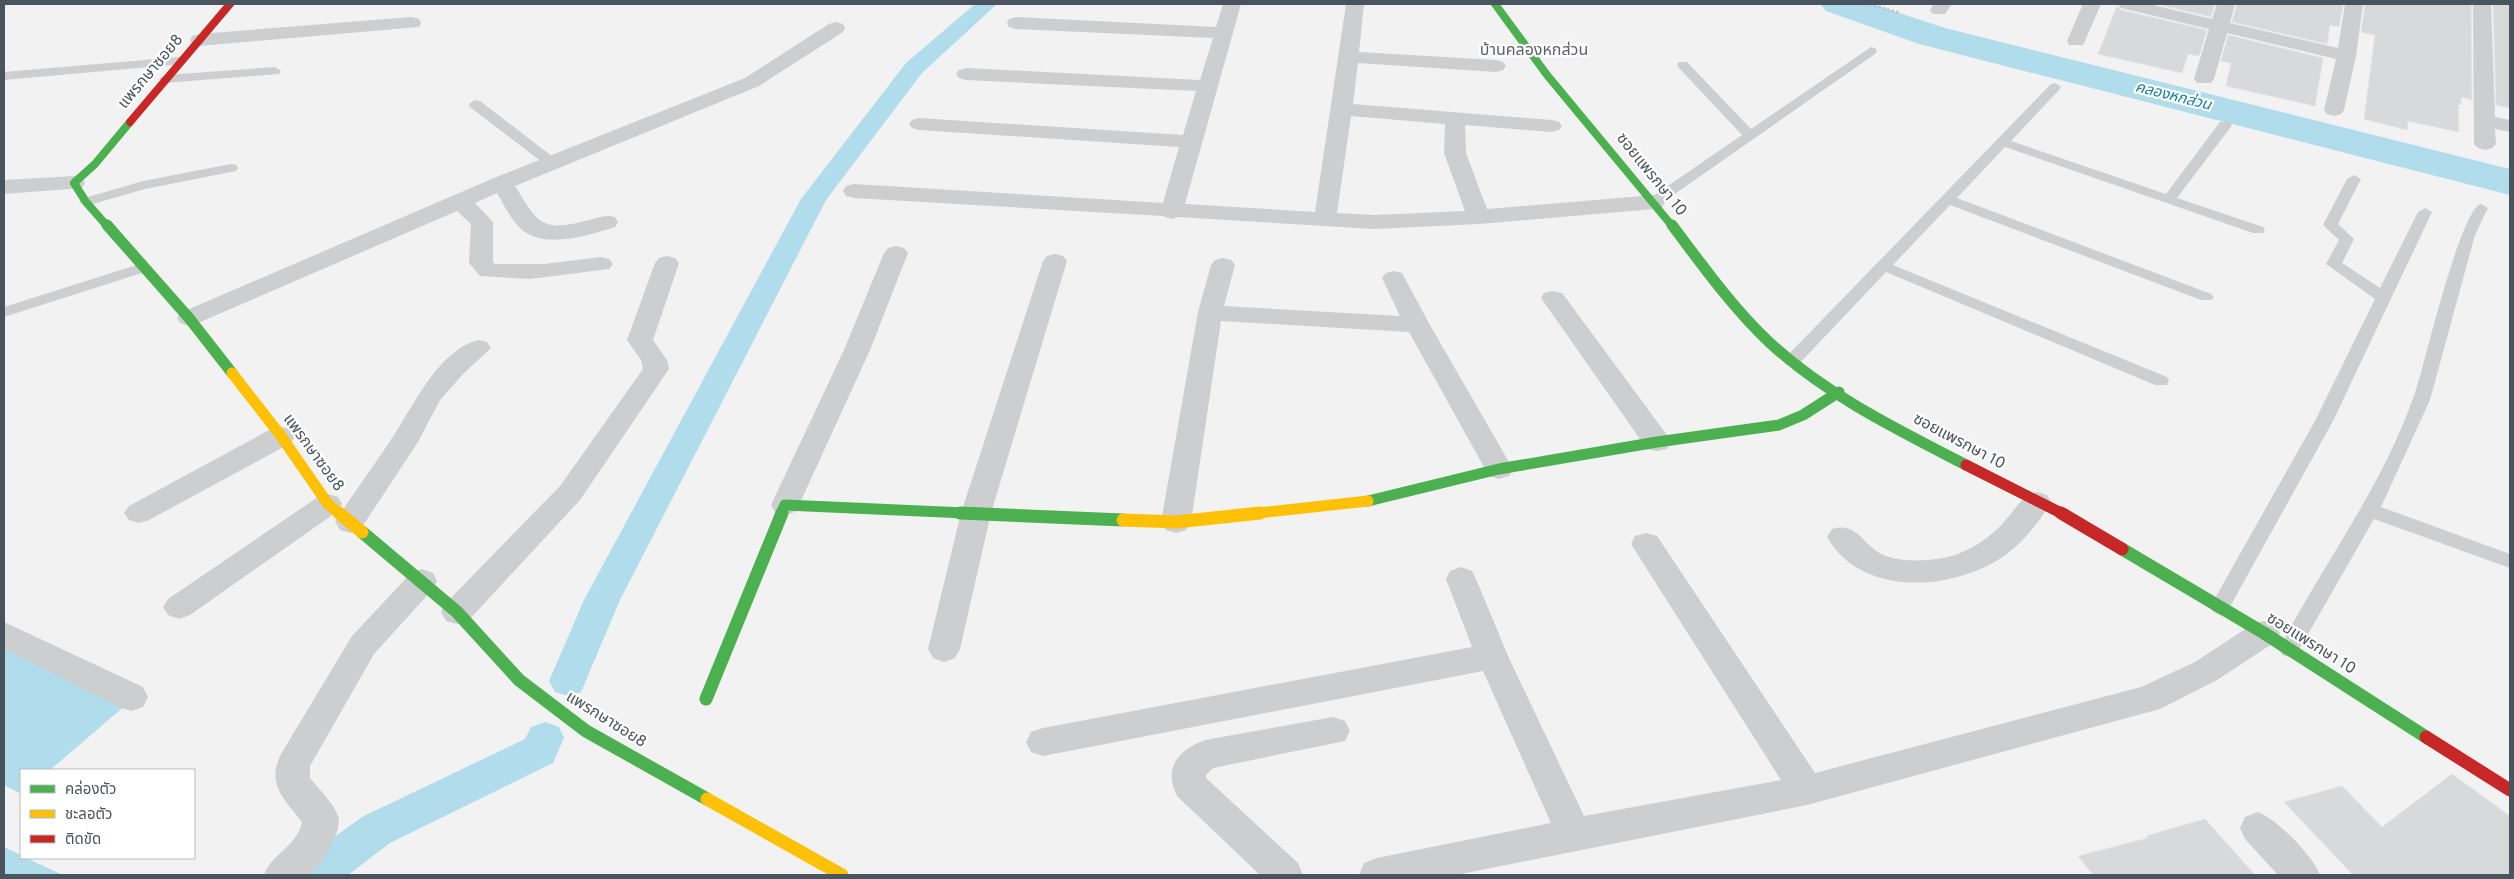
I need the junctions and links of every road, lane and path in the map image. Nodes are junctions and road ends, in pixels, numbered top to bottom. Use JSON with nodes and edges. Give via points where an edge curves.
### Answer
{"nodes":[{"id":1,"x":230,"y":4,"type":"edge"},
{"id":2,"x":1232,"y":4,"type":"edge"},
{"id":3,"x":1355,"y":4,"type":"edge"},
{"id":4,"x":1495,"y":4,"type":"edge"},
{"id":5,"x":1870,"y":4,"type":"edge"},
{"id":6,"x":2092,"y":4,"type":"edge"},
{"id":7,"x":2127,"y":4,"type":"edge"},
{"id":8,"x":2226,"y":4,"type":"edge"},
{"id":9,"x":2354,"y":4,"type":"edge"},
{"id":10,"x":2482,"y":4,"type":"edge"},
{"id":11,"x":1900,"y":13,"type":"dead end"},
{"id":12,"x":412,"y":23,"type":"dead end"},
{"id":13,"x":1016,"y":23,"type":"dead end"},
{"id":14,"x":2220,"y":25,"type":"junction"},
{"id":15,"x":836,"y":28,"type":"dead end"},
{"id":16,"x":1222,"y":33,"type":"junction"},
{"id":17,"x":199,"y":40,"type":"junction"},
{"id":18,"x":2076,"y":41,"type":"dead end"},
{"id":19,"x":1871,"y":51,"type":"dead end"},
{"id":20,"x":2346,"y":56,"type":"junction"},
{"id":21,"x":1351,"y":57,"type":"junction"},
{"id":22,"x":179,"y":61,"type":"junction"},
{"id":23,"x":1683,"y":65,"type":"dead end"},
{"id":24,"x":1496,"y":66,"type":"dead end"},
{"id":25,"x":275,"y":71,"type":"dead end"},
{"id":26,"x":966,"y":74,"type":"dead end"},
{"id":27,"x":4,"y":76,"type":"edge"},
{"id":28,"x":165,"y":79,"type":"junction"},
{"id":29,"x":2204,"y":79,"type":"dead end"},
{"id":30,"x":1206,"y":86,"type":"junction"},
{"id":31,"x":2055,"y":87,"type":"dead end"},
{"id":32,"x":475,"y":104,"type":"dead end"},
{"id":33,"x":1341,"y":109,"type":"junction"},
{"id":34,"x":2334,"y":110,"type":"dead end"},
{"id":35,"x":1455,"y":119,"type":"junction"},
{"id":36,"x":2484,"y":121,"type":"junction"},
{"id":37,"x":919,"y":124,"type":"dead end"},
{"id":38,"x":2226,"y":125,"type":"dead end"},
{"id":39,"x":1552,"y":126,"type":"dead end"},
{"id":40,"x":2510,"y":126,"type":"edge"},
{"id":41,"x":1750,"y":136,"type":"junction"},
{"id":42,"x":1192,"y":142,"type":"junction"},
{"id":43,"x":2002,"y":142,"type":"junction"},
{"id":44,"x":2485,"y":144,"type":"dead end"},
{"id":45,"x":552,"y":163,"type":"junction"},
{"id":46,"x":231,"y":168,"type":"dead end"},
{"id":47,"x":2354,"y":179,"type":"dead end"},
{"id":48,"x":74,"y":182,"type":"junction"},
{"id":49,"x":502,"y":183,"type":"junction"},
{"id":50,"x":5,"y":189,"type":"edge"},
{"id":51,"x":854,"y":191,"type":"dead end"},
{"id":52,"x":1947,"y":199,"type":"junction"},
{"id":53,"x":2169,"y":199,"type":"junction"},
{"id":54,"x":460,"y":201,"type":"junction"},
{"id":55,"x":86,"y":202,"type":"junction"},
{"id":56,"x":1654,"y":202,"type":"junction"},
{"id":57,"x":2480,"y":208,"type":"dead end"},
{"id":58,"x":1171,"y":212,"type":"junction"},
{"id":59,"x":2425,"y":212,"type":"dead end"},
{"id":60,"x":1479,"y":217,"type":"junction"},
{"id":61,"x":1325,"y":219,"type":"junction"},
{"id":62,"x":607,"y":222,"type":"dead end"},
{"id":63,"x":2258,"y":230,"type":"dead end"},
{"id":64,"x":896,"y":253,"type":"dead end"},
{"id":65,"x":1055,"y":261,"type":"dead end"},
{"id":66,"x":667,"y":263,"type":"dead end"},
{"id":67,"x":601,"y":264,"type":"dead end"},
{"id":68,"x":1222,"y":265,"type":"dead end"},
{"id":69,"x":1883,"y":266,"type":"junction"},
{"id":70,"x":142,"y":268,"type":"junction"},
{"id":71,"x":1394,"y":278,"type":"dead end"},
{"id":72,"x":2206,"y":297,"type":"dead end"},
{"id":73,"x":1553,"y":298,"type":"dead end"},
{"id":74,"x":2384,"y":298,"type":"junction"},
{"id":75,"x":4,"y":312,"type":"edge"},
{"id":76,"x":1210,"y":312,"type":"junction"},
{"id":77,"x":189,"y":318,"type":"junction"},
{"id":78,"x":1417,"y":324,"type":"junction"},
{"id":79,"x":478,"y":348,"type":"dead end"},
{"id":80,"x":1792,"y":361,"type":"junction"},
{"id":81,"x":2161,"y":381,"type":"dead end"},
{"id":82,"x":1839,"y":392,"type":"junction"},
{"id":83,"x":281,"y":436,"type":"junction"},
{"id":84,"x":1657,"y":442,"type":"junction"},
{"id":85,"x":1499,"y":469,"type":"junction"},
{"id":86,"x":2037,"y":502,"type":"junction"},
{"id":87,"x":785,"y":505,"type":"junction"},
{"id":88,"x":2370,"y":510,"type":"junction"},
{"id":89,"x":139,"y":513,"type":"dead end"},
{"id":90,"x":339,"y":513,"type":"junction"},
{"id":91,"x":976,"y":513,"type":"junction"},
{"id":92,"x":1176,"y":522,"type":"junction"},
{"id":93,"x":1842,"y":538,"type":"dead end"},
{"id":94,"x":1646,"y":544,"type":"dead end"},
{"id":95,"x":2510,"y":561,"type":"edge"},
{"id":96,"x":1461,"y":579,"type":"dead end"},
{"id":97,"x":422,"y":581,"type":"junction"},
{"id":98,"x":179,"y":607,"type":"dead end"},
{"id":99,"x":2220,"y":607,"type":"junction"},
{"id":100,"x":457,"y":612,"type":"junction"},
{"id":101,"x":4,"y":634,"type":"edge"},
{"id":102,"x":2276,"y":641,"type":"junction"},
{"id":103,"x":944,"y":649,"type":"dead end"},
{"id":104,"x":1492,"y":656,"type":"junction"},
{"id":105,"x":130,"y":697,"type":"dead end"},
{"id":106,"x":706,"y":699,"type":"dead end"},
{"id":107,"x":1333,"y":730,"type":"dead end"},
{"id":108,"x":1043,"y":742,"type":"dead end"},
{"id":109,"x":1807,"y":790,"type":"junction"},
{"id":110,"x":2510,"y":790,"type":"edge"},
{"id":111,"x":2258,"y":828,"type":"dead end"},
{"id":112,"x":1574,"y":834,"type":"junction"},
{"id":113,"x":282,"y":875,"type":"edge"},
{"id":114,"x":842,"y":875,"type":"edge"},
{"id":115,"x":1286,"y":875,"type":"edge"},
{"id":116,"x":1377,"y":875,"type":"edge"},
{"id":117,"x":2302,"y":875,"type":"edge"}],
"edges":[{"from":1,"to":17,"type":"street","name":"แพรกษาซอย8"},
{"from":2,"to":16,"type":"street"},
{"from":3,"to":21,"type":"street"},
{"from":4,"to":56,"type":"street","name":"ซอยแพรกษา 10","via":[[1523,47]]},
{"from":5,"to":11,"type":"path"},
{"from":6,"to":18,"type":"street"},
{"from":7,"to":14,"type":"street"},
{"from":8,"to":14,"type":"street"},
{"from":9,"to":20,"type":"street"},
{"from":10,"to":36,"type":"street"},
{"from":12,"to":17,"type":"street"},
{"from":13,"to":16,"type":"street"},
{"from":14,"to":20,"type":"street"},
{"from":14,"to":29,"type":"street"},
{"from":15,"to":45,"type":"street","via":[[752,82]]},
{"from":16,"to":30,"type":"street"},
{"from":17,"to":22,"type":"street","name":"แพรกษาซอย8"},
{"from":19,"to":41,"type":"lane"},
{"from":20,"to":34,"type":"street"},
{"from":21,"to":24,"type":"street"},
{"from":21,"to":33,"type":"street"},
{"from":22,"to":27,"type":"lane"},
{"from":22,"to":28,"type":"street","name":"แพรกษาซอย8"},
{"from":23,"to":41,"type":"lane"},
{"from":25,"to":28,"type":"lane"},
{"from":26,"to":30,"type":"street"},
{"from":28,"to":48,"type":"street","name":"แพรกษาซอย8","via":[[95,164]]},
{"from":30,"to":42,"type":"street"},
{"from":31,"to":43,"type":"lane"},
{"from":32,"to":45,"type":"lane"},
{"from":33,"to":35,"type":"street"},
{"from":33,"to":61,"type":"street"},
{"from":35,"to":39,"type":"street"},
{"from":35,"to":60,"type":"street","via":[[1455,153]]},
{"from":36,"to":40,"type":"street"},
{"from":36,"to":44,"type":"street"},
{"from":37,"to":42,"type":"street"},
{"from":38,"to":53,"type":"lane"},
{"from":41,"to":56,"type":"lane"},
{"from":42,"to":58,"type":"street"},
{"from":43,"to":52,"type":"lane"},
{"from":43,"to":53,"type":"lane"},
{"from":45,"to":49,"type":"street"},
{"from":46,"to":55,"type":"lane","via":[[143,185]]},
{"from":47,"to":74,"type":"lane","via":[[2330,226],[2347,238],[2334,264]]},
{"from":48,"to":50,"type":"street"},
{"from":48,"to":55,"type":"street","name":"แพรกษาซอย8"},
{"from":49,"to":54,"type":"street"},
{"from":49,"to":62,"type":"street","via":[[530,226],[576,231]]},
{"from":51,"to":58,"type":"street"},
{"from":52,"to":69,"type":"lane"},
{"from":52,"to":72,"type":"lane"},
{"from":53,"to":63,"type":"lane"},
{"from":54,"to":67,"type":"street","via":[[482,222],[481,263],[488,271],[555,271]]},
{"from":54,"to":77,"type":"street"},
{"from":55,"to":70,"type":"street","name":"แพรกษาซอย8"},
{"from":56,"to":60,"type":"street"},
{"from":56,"to":80,"type":"street","name":"ซอยแพรกษา 10","via":[[1686,247],[1746,319]]},
{"from":57,"to":88,"type":"lane","via":[[2468,235],[2422,400]]},
{"from":58,"to":61,"type":"street"},
{"from":59,"to":74,"type":"lane"},
{"from":60,"to":61,"type":"street","via":[[1374,222]]},
{"from":64,"to":87,"type":"street","via":[[857,350]]},
{"from":65,"to":91,"type":"street"},
{"from":66,"to":100,"type":"street","via":[[640,340],[654,360],[656,369],[570,493]]},
{"from":68,"to":76,"type":"street"},
{"from":69,"to":80,"type":"lane"},
{"from":69,"to":81,"type":"lane"},
{"from":70,"to":75,"type":"lane"},
{"from":70,"to":77,"type":"street","name":"แพรกษาซอย8"},
{"from":71,"to":78,"type":"street"},
{"from":73,"to":84,"type":"street"},
{"from":74,"to":99,"type":"lane","via":[[2324,421]]},
{"from":76,"to":78,"type":"street"},
{"from":76,"to":92,"type":"street"},
{"from":77,"to":83,"type":"street","name":"แพรกษาซอย8"},
{"from":78,"to":85,"type":"street"},
{"from":79,"to":90,"type":"street","via":[[455,367],[430,396],[408,435]]},
{"from":80,"to":82,"type":"street","name":"ซอยแพรกษา 10","via":[[1807,374]]},
{"from":82,"to":84,"type":"street","via":[[1803,415],[1779,425]]},
{"from":82,"to":86,"type":"street","name":"ซอยแพรกษา 10","via":[[1909,436]]},
{"from":83,"to":89,"type":"street"},
{"from":83,"to":90,"type":"street","name":"แพรกษาซอย8"},
{"from":84,"to":85,"type":"street"},
{"from":85,"to":92,"type":"street","via":[[1370,501]]},
{"from":86,"to":93,"type":"street","via":[[2005,539],[1976,560],[1949,569],[1907,571],[1877,565]]},
{"from":86,"to":99,"type":"street","name":"ซอยแพรกษา 10","via":[[2060,512]]},
{"from":87,"to":91,"type":"street"},
{"from":87,"to":106,"type":"street"},
{"from":88,"to":95,"type":"lane"},
{"from":88,"to":102,"type":"lane"},
{"from":90,"to":97,"type":"street","name":"แพรกษาซอย8"},
{"from":90,"to":98,"type":"street"},
{"from":91,"to":92,"type":"street"},
{"from":91,"to":103,"type":"street"},
{"from":94,"to":109,"type":"street"},
{"from":96,"to":104,"type":"street"},
{"from":97,"to":100,"type":"street","name":"แพรกษาซอย8"},
{"from":97,"to":113,"type":"street","via":[[363,646],[294,764],[292,782],[321,819],[311,850]]},
{"from":99,"to":102,"type":"street","name":"ซอยแพรกษา 10"},
{"from":100,"to":114,"type":"street","name":"แพรกษาซอย8","via":[[518,680],[586,731]]},
{"from":101,"to":105,"type":"street"},
{"from":102,"to":109,"type":"street","via":[[2148,699]]},
{"from":102,"to":110,"type":"street","name":"ซอยแพรกษา 10"},
{"from":104,"to":108,"type":"street"},
{"from":104,"to":112,"type":"street"},
{"from":107,"to":115,"type":"street","via":[[1205,755],[1188,772],[1190,785]]},
{"from":109,"to":112,"type":"street"},
{"from":111,"to":117,"type":"street"},
{"from":112,"to":116,"type":"street"}]}
